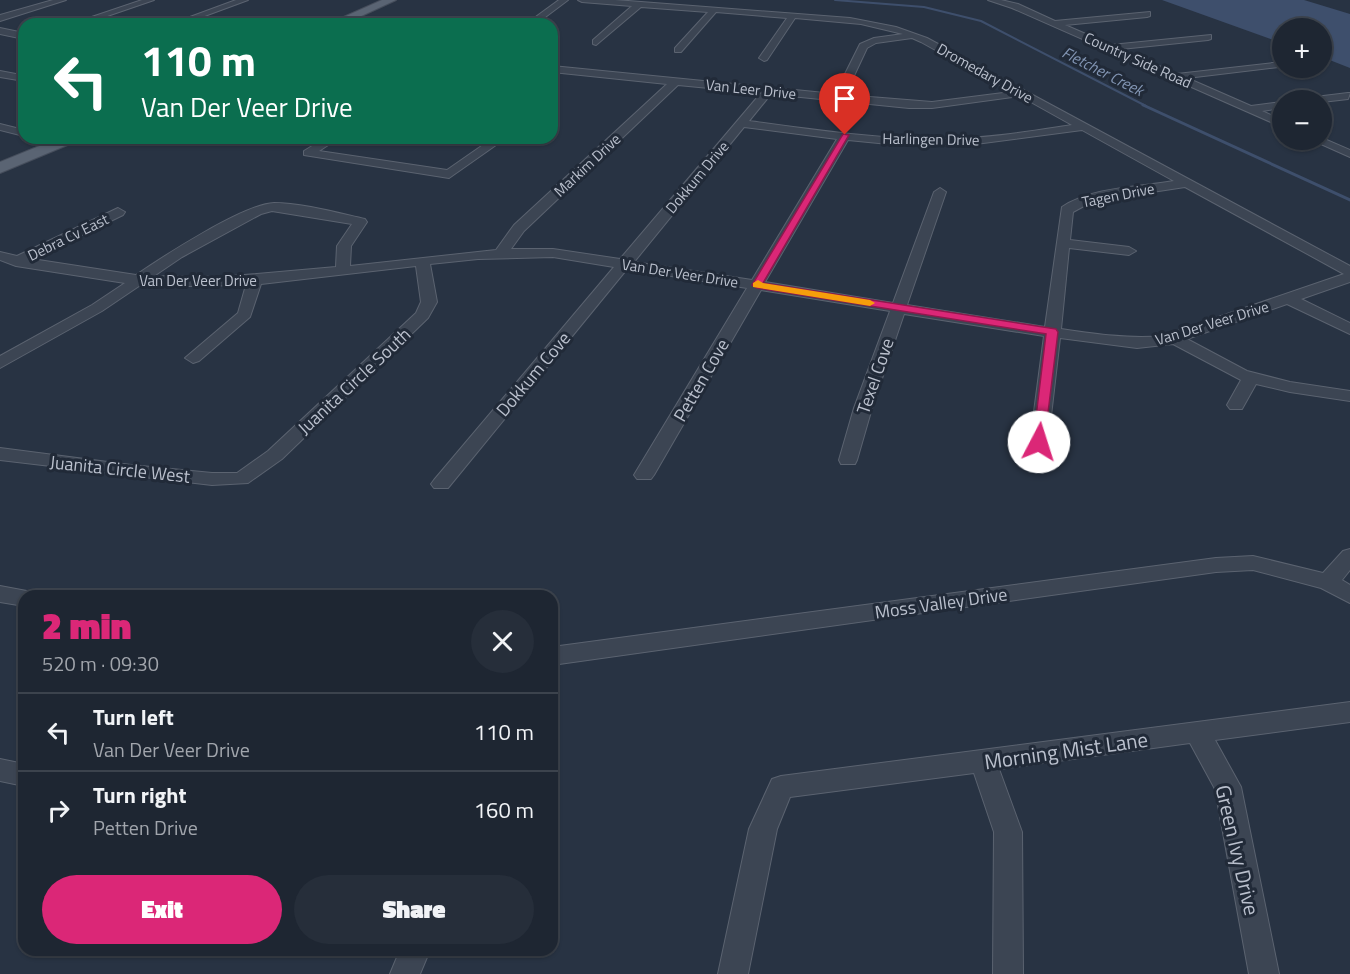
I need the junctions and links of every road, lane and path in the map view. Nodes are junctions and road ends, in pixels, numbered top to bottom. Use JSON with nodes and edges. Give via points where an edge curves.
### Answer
{"nodes":[{"id":1,"x":62,"y":0,"type":"edge"},
{"id":2,"x":150,"y":0,"type":"edge"},
{"id":3,"x":244,"y":0,"type":"edge"},
{"id":4,"x":564,"y":0,"type":"edge"},
{"id":5,"x":582,"y":0,"type":"edge"},
{"id":6,"x":992,"y":0,"type":"edge"},
{"id":7,"x":1020,"y":0,"type":"edge"},
{"id":8,"x":395,"y":2,"type":"edge"},
{"id":9,"x":1004,"y":3,"type":"junction"},
{"id":10,"x":639,"y":4,"type":"junction"},
{"id":11,"x":714,"y":10,"type":"junction"},
{"id":12,"x":0,"y":13,"type":"edge"},
{"id":13,"x":1147,"y":14,"type":"dead end"},
{"id":14,"x":10,"y":15,"type":"junction"},
{"id":15,"x":793,"y":15,"type":"junction"},
{"id":16,"x":0,"y":18,"type":"edge"},
{"id":17,"x":94,"y":18,"type":"edge"},
{"id":18,"x":192,"y":18,"type":"edge"},
{"id":19,"x":351,"y":18,"type":"edge"},
{"id":20,"x":364,"y":18,"type":"edge"},
{"id":21,"x":538,"y":18,"type":"edge"},
{"id":22,"x":1054,"y":23,"type":"junction"},
{"id":23,"x":0,"y":31,"type":"edge"},
{"id":24,"x":18,"y":35,"type":"edge"},
{"id":25,"x":914,"y":35,"type":"junction"},
{"id":26,"x":1208,"y":37,"type":"dead end"},
{"id":27,"x":596,"y":42,"type":"dead end"},
{"id":28,"x":1110,"y":48,"type":"junction"},
{"id":29,"x":678,"y":50,"type":"dead end"},
{"id":30,"x":764,"y":58,"type":"dead end"},
{"id":31,"x":1272,"y":65,"type":"edge"},
{"id":32,"x":558,"y":70,"type":"edge"},
{"id":33,"x":0,"y":74,"type":"edge"},
{"id":34,"x":18,"y":77,"type":"dead end"},
{"id":35,"x":1175,"y":77,"type":"junction"},
{"id":36,"x":676,"y":81,"type":"junction"},
{"id":37,"x":768,"y":91,"type":"junction"},
{"id":38,"x":1023,"y":93,"type":"junction"},
{"id":39,"x":1348,"y":96,"type":"dead end"},
{"id":40,"x":839,"y":98,"type":"junction"},
{"id":41,"x":1332,"y":98,"type":"edge"},
{"id":42,"x":1272,"y":107,"type":"edge"},
{"id":43,"x":1249,"y":110,"type":"junction"},
{"id":44,"x":1272,"y":120,"type":"edge"},
{"id":45,"x":742,"y":123,"type":"junction"},
{"id":46,"x":0,"y":127,"type":"edge"},
{"id":47,"x":1083,"y":127,"type":"junction"},
{"id":48,"x":18,"y":132,"type":"edge"},
{"id":49,"x":845,"y":135,"type":"junction"},
{"id":50,"x":29,"y":144,"type":"edge"},
{"id":51,"x":58,"y":144,"type":"edge"},
{"id":52,"x":323,"y":144,"type":"edge"},
{"id":53,"x":492,"y":144,"type":"edge"},
{"id":54,"x":1332,"y":146,"type":"edge"},
{"id":55,"x":1350,"y":146,"type":"edge"},
{"id":56,"x":1338,"y":148,"type":"junction"},
{"id":57,"x":1350,"y":154,"type":"edge"},
{"id":58,"x":0,"y":155,"type":"edge"},
{"id":59,"x":0,"y":168,"type":"edge"},
{"id":60,"x":1186,"y":183,"type":"junction"},
{"id":61,"x":940,"y":192,"type":"dead end"},
{"id":62,"x":118,"y":212,"type":"dead end"},
{"id":63,"x":1063,"y":243,"type":"junction"},
{"id":64,"x":1129,"y":251,"type":"dead end"},
{"id":65,"x":502,"y":252,"type":"junction"},
{"id":66,"x":0,"y":256,"type":"edge"},
{"id":67,"x":18,"y":261,"type":"junction"},
{"id":68,"x":422,"y":262,"type":"junction"},
{"id":69,"x":625,"y":264,"type":"junction"},
{"id":70,"x":0,"y":270,"type":"edge"},
{"id":71,"x":343,"y":271,"type":"junction"},
{"id":72,"x":1350,"y":274,"type":"edge"},
{"id":73,"x":255,"y":280,"type":"junction"},
{"id":74,"x":138,"y":281,"type":"junction"},
{"id":75,"x":757,"y":285,"type":"junction"},
{"id":76,"x":1289,"y":298,"type":"junction"},
{"id":77,"x":900,"y":308,"type":"junction"},
{"id":78,"x":1350,"y":329,"type":"edge"},
{"id":79,"x":1052,"y":332,"type":"junction"},
{"id":80,"x":1174,"y":338,"type":"junction"},
{"id":81,"x":193,"y":358,"type":"dead end"},
{"id":82,"x":0,"y":363,"type":"edge"},
{"id":83,"x":1250,"y":378,"type":"junction"},
{"id":84,"x":1350,"y":396,"type":"edge"},
{"id":85,"x":1236,"y":405,"type":"dead end"},
{"id":86,"x":1039,"y":442,"type":"dead end"},
{"id":87,"x":0,"y":454,"type":"edge"},
{"id":88,"x":848,"y":460,"type":"dead end"},
{"id":89,"x":644,"y":475,"type":"dead end"},
{"id":90,"x":241,"y":479,"type":"joint"},
{"id":91,"x":441,"y":484,"type":"dead end"},
{"id":92,"x":1350,"y":556,"type":"edge"},
{"id":93,"x":1328,"y":582,"type":"junction"},
{"id":94,"x":0,"y":594,"type":"edge"},
{"id":95,"x":1350,"y":595,"type":"edge"},
{"id":96,"x":18,"y":597,"type":"edge"},
{"id":97,"x":558,"y":655,"type":"edge"},
{"id":98,"x":1350,"y":712,"type":"edge"},
{"id":99,"x":1196,"y":731,"type":"junction"},
{"id":100,"x":983,"y":762,"type":"junction"},
{"id":101,"x":0,"y":770,"type":"edge"},
{"id":102,"x":18,"y":774,"type":"edge"},
{"id":103,"x":412,"y":956,"type":"edge"},
{"id":104,"x":405,"y":974,"type":"edge"},
{"id":105,"x":733,"y":974,"type":"edge"},
{"id":106,"x":1008,"y":974,"type":"edge"},
{"id":107,"x":1264,"y":974,"type":"edge"}],
"edges":[{"from":1,"to":14,"type":"street"},
{"from":2,"to":17,"type":"street"},
{"from":3,"to":18,"type":"street"},
{"from":4,"to":21,"type":"street"},
{"from":5,"to":10,"type":"street","name":"Dromedary Drive"},
{"from":6,"to":9,"type":"street","name":"Country Side Road"},
{"from":7,"to":9,"type":"street"},
{"from":8,"to":19,"type":"main road"},
{"from":8,"to":20,"type":"main road"},
{"from":9,"to":22,"type":"street","name":"Country Side Road"},
{"from":10,"to":11,"type":"street","name":"Dromedary Drive"},
{"from":10,"to":27,"type":"street"},
{"from":11,"to":15,"type":"street","name":"Dromedary Drive"},
{"from":11,"to":29,"type":"street"},
{"from":12,"to":14,"type":"street"},
{"from":13,"to":22,"type":"street"},
{"from":14,"to":16,"type":"street"},
{"from":15,"to":25,"type":"street","name":"Dromedary Drive","via":[[863,22]]},
{"from":15,"to":30,"type":"street"},
{"from":22,"to":28,"type":"street","name":"Country Side Road"},
{"from":23,"to":24,"type":"street"},
{"from":25,"to":38,"type":"street","name":"Dromedary Drive"},
{"from":25,"to":40,"type":"street","via":[[863,46]]},
{"from":26,"to":28,"type":"street"},
{"from":28,"to":35,"type":"street","name":"Country Side Road"},
{"from":31,"to":35,"type":"street"},
{"from":32,"to":36,"type":"street","name":"Van Leer Drive"},
{"from":33,"to":34,"type":"street"},
{"from":35,"to":43,"type":"street","name":"Country Side Road"},
{"from":36,"to":37,"type":"street","name":"Van Leer Drive"},
{"from":36,"to":65,"type":"street","name":"Markim Drive","via":[[519,228]]},
{"from":37,"to":40,"type":"street","name":"Van Leer Drive"},
{"from":37,"to":45,"type":"street","name":"Dokkum Drive"},
{"from":38,"to":40,"type":"street","name":"Van Leer Drive","via":[[925,105]]},
{"from":38,"to":47,"type":"street","name":"Dromedary Drive"},
{"from":39,"to":41,"type":"street"},
{"from":42,"to":43,"type":"street"},
{"from":43,"to":44,"type":"street","name":"Country Side Road"},
{"from":45,"to":49,"type":"street","name":"Harlingen Drive"},
{"from":45,"to":69,"type":"street","name":"Dokkum Drive"},
{"from":46,"to":48,"type":"street"},
{"from":47,"to":49,"type":"street","name":"Harlingen Drive","via":[[951,142]]},
{"from":47,"to":60,"type":"street","name":"Dromedary Drive"},
{"from":49,"to":75,"type":"street","name":"Petten Cove"},
{"from":50,"to":58,"type":"main road"},
{"from":51,"to":59,"type":"main road"},
{"from":52,"to":53,"type":"street","via":[[308,153],[449,174]]},
{"from":54,"to":56,"type":"street"},
{"from":55,"to":56,"type":"street"},
{"from":56,"to":57,"type":"street"},
{"from":60,"to":63,"type":"street","name":"Tagen Drive","via":[[1077,202],[1066,212]]},
{"from":60,"to":72,"type":"street","name":"Dromedary Drive"},
{"from":61,"to":77,"type":"street","name":"Texel Cove"},
{"from":62,"to":67,"type":"street","name":"Debra Cv East"},
{"from":63,"to":64,"type":"street"},
{"from":63,"to":79,"type":"street","name":"Tagen Drive"},
{"from":65,"to":68,"type":"street","name":"Van Der Veer Drive"},
{"from":65,"to":69,"type":"street","name":"Van Der Veer Drive","via":[[563,254]]},
{"from":66,"to":67,"type":"street","name":"Van Der Veer Drive"},
{"from":67,"to":70,"type":"street","name":"Debra Cv East"},
{"from":67,"to":74,"type":"street","name":"Van Der Veer Drive"},
{"from":68,"to":71,"type":"street","name":"Van Der Veer Drive"},
{"from":68,"to":90,"type":"street","name":"Juanita Circle South","via":[[429,302],[423,315],[275,455]]},
{"from":69,"to":75,"type":"street","name":"Van Der Veer Drive"},
{"from":69,"to":91,"type":"street","name":"Dokkum Cove"},
{"from":71,"to":73,"type":"street","name":"Van Der Veer Drive"},
{"from":71,"to":74,"type":"street","via":[[343,249],[360,222],[295,209],[266,208],[177,254]]},
{"from":72,"to":76,"type":"street","name":"Van Der Veer Drive"},
{"from":73,"to":74,"type":"street","name":"Van Der Veer Drive"},
{"from":73,"to":81,"type":"street","via":[[245,314]]},
{"from":74,"to":82,"type":"street"},
{"from":75,"to":77,"type":"street","name":"Van Der Veer Drive"},
{"from":75,"to":89,"type":"street","name":"Petten Cove"},
{"from":76,"to":78,"type":"street"},
{"from":76,"to":80,"type":"street","name":"Van Der Veer Drive"},
{"from":77,"to":79,"type":"street","name":"Van Der Veer Drive"},
{"from":77,"to":88,"type":"street","name":"Texel Cove"},
{"from":79,"to":80,"type":"street","name":"Van Der Veer Drive","via":[[1130,343]]},
{"from":79,"to":86,"type":"street","name":"Tagen Drive"},
{"from":80,"to":83,"type":"street"},
{"from":83,"to":84,"type":"street"},
{"from":83,"to":85,"type":"street"},
{"from":87,"to":90,"type":"street","name":"Juanita Circle West","via":[[150,473]]},
{"from":92,"to":93,"type":"street"},
{"from":93,"to":95,"type":"street","name":"Moss Valley Drive"},
{"from":93,"to":97,"type":"street","name":"Moss Valley Drive","via":[[1253,563],[1216,565]]},
{"from":94,"to":96,"type":"street"},
{"from":98,"to":99,"type":"street","name":"Morning Mist Lane"},
{"from":99,"to":100,"type":"street","name":"Morning Mist Lane"},
{"from":99,"to":107,"type":"street","name":"Green Ivy Drive","via":[[1228,787]]},
{"from":100,"to":105,"type":"street","name":"Morning Mist Lane","via":[[781,787],[763,829]]},
{"from":100,"to":106,"type":"street","via":[[1008,832]]},
{"from":101,"to":102,"type":"street"},
{"from":103,"to":104,"type":"street"}]}
